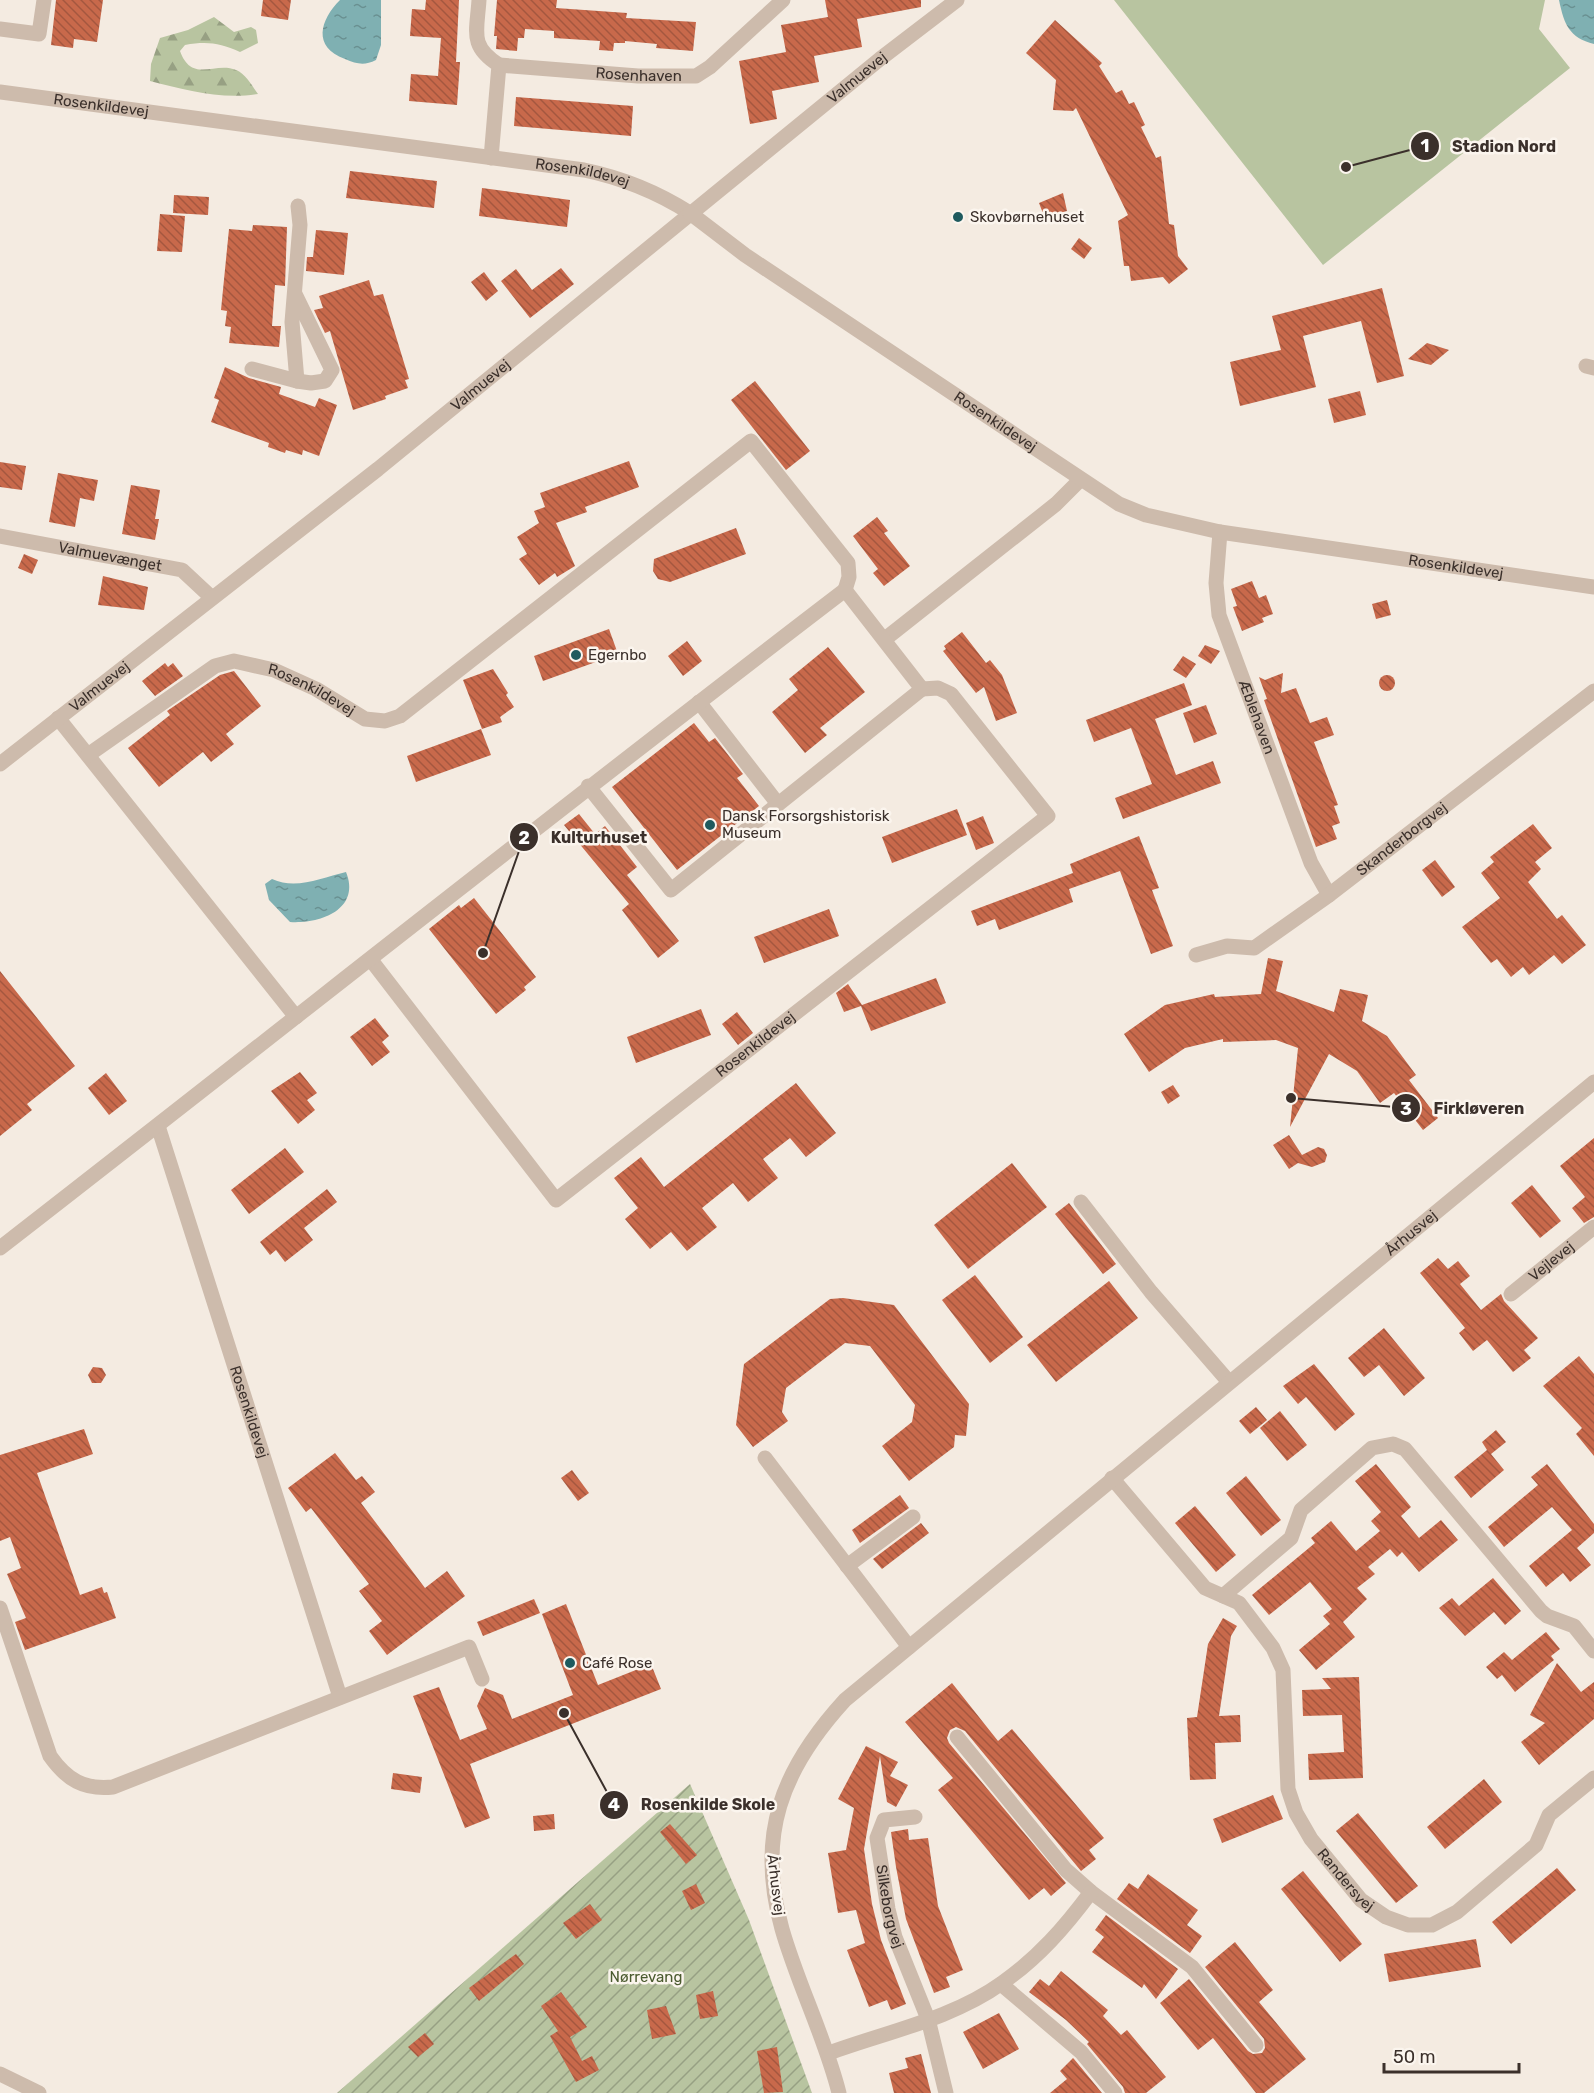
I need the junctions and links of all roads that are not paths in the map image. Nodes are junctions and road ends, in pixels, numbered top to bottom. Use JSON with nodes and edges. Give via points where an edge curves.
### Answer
{"nodes":[{"id":1,"x":44,"y":0,"type":"edge"},
{"id":2,"x":479,"y":0,"type":"edge"},
{"id":3,"x":783,"y":0,"type":"edge"},
{"id":4,"x":957,"y":0,"type":"edge"},
{"id":5,"x":0,"y":29,"type":"edge"},
{"id":6,"x":499,"y":65,"type":"junction"},
{"id":7,"x":0,"y":92,"type":"edge"},
{"id":8,"x":491,"y":158,"type":"junction"},
{"id":9,"x":298,"y":206,"type":"dead end"},
{"id":10,"x":690,"y":213,"type":"junction"},
{"id":11,"x":293,"y":291,"type":"junction"},
{"id":12,"x":252,"y":369,"type":"dead end"},
{"id":13,"x":297,"y":381,"type":"junction"},
{"id":14,"x":1080,"y":480,"type":"junction"},
{"id":15,"x":1220,"y":532,"type":"junction"},
{"id":16,"x":0,"y":536,"type":"edge"},
{"id":17,"x":1594,"y":587,"type":"edge"},
{"id":18,"x":845,"y":590,"type":"junction"},
{"id":19,"x":211,"y":597,"type":"junction"},
{"id":20,"x":885,"y":639,"type":"junction"},
{"id":21,"x":922,"y":689,"type":"junction"},
{"id":22,"x":1594,"y":691,"type":"edge"},
{"id":23,"x":699,"y":702,"type":"junction"},
{"id":24,"x":58,"y":718,"type":"junction"},
{"id":25,"x":88,"y":755,"type":"junction"},
{"id":26,"x":0,"y":764,"type":"edge"},
{"id":27,"x":588,"y":786,"type":"junction"},
{"id":28,"x":778,"y":804,"type":"junction"},
{"id":29,"x":1329,"y":895,"type":"junction"},
{"id":30,"x":1196,"y":955,"type":"dead end"},
{"id":31,"x":371,"y":960,"type":"junction"},
{"id":32,"x":296,"y":1017,"type":"junction"},
{"id":33,"x":1594,"y":1082,"type":"edge"},
{"id":34,"x":158,"y":1126,"type":"junction"},
{"id":35,"x":1081,"y":1202,"type":"dead end"},
{"id":36,"x":1594,"y":1227,"type":"edge"},
{"id":37,"x":0,"y":1248,"type":"edge"},
{"id":38,"x":1511,"y":1294,"type":"dead end"},
{"id":39,"x":1229,"y":1383,"type":"junction"},
{"id":40,"x":765,"y":1458,"type":"dead end"},
{"id":41,"x":1112,"y":1478,"type":"junction"},
{"id":42,"x":913,"y":1517,"type":"dead end"},
{"id":43,"x":847,"y":1566,"type":"junction"},
{"id":44,"x":1223,"y":1596,"type":"junction"},
{"id":45,"x":0,"y":1608,"type":"edge"},
{"id":46,"x":909,"y":1647,"type":"junction"},
{"id":47,"x":1594,"y":1651,"type":"edge"},
{"id":48,"x":482,"y":1679,"type":"dead end"},
{"id":49,"x":340,"y":1697,"type":"junction"},
{"id":50,"x":957,"y":1737,"type":"dead end"},
{"id":51,"x":1594,"y":1778,"type":"edge"},
{"id":52,"x":915,"y":1817,"type":"dead end"},
{"id":53,"x":1092,"y":1892,"type":"junction"},
{"id":54,"x":1001,"y":1984,"type":"junction"},
{"id":55,"x":928,"y":2019,"type":"junction"},
{"id":56,"x":1256,"y":2045,"type":"dead end"},
{"id":57,"x":829,"y":2053,"type":"junction"},
{"id":58,"x":0,"y":2074,"type":"edge"},
{"id":59,"x":39,"y":2093,"type":"edge"},
{"id":60,"x":839,"y":2093,"type":"edge"},
{"id":61,"x":946,"y":2093,"type":"edge"},
{"id":62,"x":1115,"y":2093,"type":"edge"}],
"edges":[{"from":1,"to":5,"type":"street","via":[[39,34]]},
{"from":2,"to":6,"type":"street","via":[[477,38],[483,55]]},
{"from":3,"to":6,"type":"street","name":"Rosenhaven","via":[[696,76],[638,76]]},
{"from":4,"to":10,"type":"street","name":"Valmuevej"},
{"from":6,"to":8,"type":"street"},
{"from":7,"to":8,"type":"street","name":"Rosenkildevej"},
{"from":8,"to":10,"type":"street","name":"Rosenkildevej","via":[[616,176],[663,196]]},
{"from":9,"to":11,"type":"street","via":[[300,225]]},
{"from":10,"to":14,"type":"street","name":"Rosenkildevej","via":[[745,255]]},
{"from":10,"to":19,"type":"street","name":"Valmuevej","via":[[378,469]]},
{"from":11,"to":13,"type":"street"},
{"from":11,"to":13,"type":"street","via":[[332,370],[324,381]]},
{"from":12,"to":13,"type":"street"},
{"from":14,"to":15,"type":"street","name":"Rosenkildevej","via":[[1146,515]]},
{"from":14,"to":20,"type":"street","via":[[1056,504]]},
{"from":15,"to":17,"type":"street","name":"Rosenkildevej"},
{"from":15,"to":29,"type":"street","name":"Æblehaven","via":[[1216,583],[1220,615],[1311,863]]},
{"from":16,"to":19,"type":"street","name":"Valmuevænget","via":[[182,570]]},
{"from":18,"to":20,"type":"street"},
{"from":18,"to":23,"type":"street"},
{"from":18,"to":25,"type":"street","name":"Rosenkildevej","via":[[848,563],[751,441],[400,716],[385,721],[365,719],[316,689],[274,670],[234,661],[215,666]]},
{"from":19,"to":24,"type":"street","name":"Valmuevej"},
{"from":20,"to":21,"type":"street"},
{"from":21,"to":28,"type":"street"},
{"from":21,"to":31,"type":"street","name":"Rosenkildevej","via":[[938,688],[951,694],[1048,816],[556,1200]]},
{"from":22,"to":29,"type":"street","name":"Skanderborgvej"},
{"from":23,"to":27,"type":"street"},
{"from":23,"to":28,"type":"street"},
{"from":24,"to":25,"type":"street"},
{"from":24,"to":26,"type":"street","name":"Valmuevej"},
{"from":25,"to":32,"type":"street"},
{"from":27,"to":28,"type":"street","via":[[671,890]]},
{"from":27,"to":31,"type":"street"},
{"from":29,"to":30,"type":"street","name":"Skanderborgvej","via":[[1254,948],[1227,946]]},
{"from":31,"to":32,"type":"street"},
{"from":32,"to":34,"type":"street"},
{"from":33,"to":39,"type":"street","name":"Århusvej"},
{"from":34,"to":37,"type":"street"},
{"from":34,"to":49,"type":"street","name":"Rosenkildevej"},
{"from":35,"to":39,"type":"street"},
{"from":36,"to":38,"type":"street","name":"Vejlevej"},
{"from":39,"to":41,"type":"street","name":"Århusvej"},
{"from":40,"to":43,"type":"street"},
{"from":41,"to":44,"type":"street","name":"Randersvej","via":[[1205,1588]]},
{"from":41,"to":46,"type":"street","name":"Århusvej"},
{"from":42,"to":43,"type":"street"},
{"from":43,"to":46,"type":"street"},
{"from":44,"to":47,"type":"street","via":[[1291,1538],[1300,1510],[1372,1448],[1393,1444],[1405,1449],[1541,1611],[1574,1626]]},
{"from":44,"to":51,"type":"street","name":"Randersvej","via":[[1239,1603],[1273,1648],[1282,1670],[1288,1789],[1296,1813],[1311,1839],[1361,1900],[1386,1917],[1408,1926],[1432,1925],[1457,1912],[1536,1845],[1549,1815]]},
{"from":45,"to":49,"type":"street","via":[[50,1756],[75,1781],[94,1789],[113,1787]]},
{"from":46,"to":57,"type":"street","name":"Århusvej","via":[[845,1700],[817,1730],[796,1764],[779,1806],[771,1848],[774,1890],[783,1930]]},
{"from":48,"to":49,"type":"street","via":[[469,1647]]},
{"from":50,"to":53,"type":"street","via":[[1066,1870]]},
{"from":52,"to":55,"type":"street","name":"Silkeborgvej","via":[[884,1820],[877,1839],[895,1937]]},
{"from":53,"to":54,"type":"street","via":[[1056,1938]]},
{"from":53,"to":56,"type":"street","via":[[1192,1967]]},
{"from":54,"to":55,"type":"street"},
{"from":54,"to":62,"type":"street","via":[[1081,2052]]},
{"from":55,"to":57,"type":"street"},
{"from":55,"to":61,"type":"street","name":"Silkeborgvej"},
{"from":57,"to":60,"type":"street","name":"Århusvej"},
{"from":58,"to":59,"type":"street"}]}
